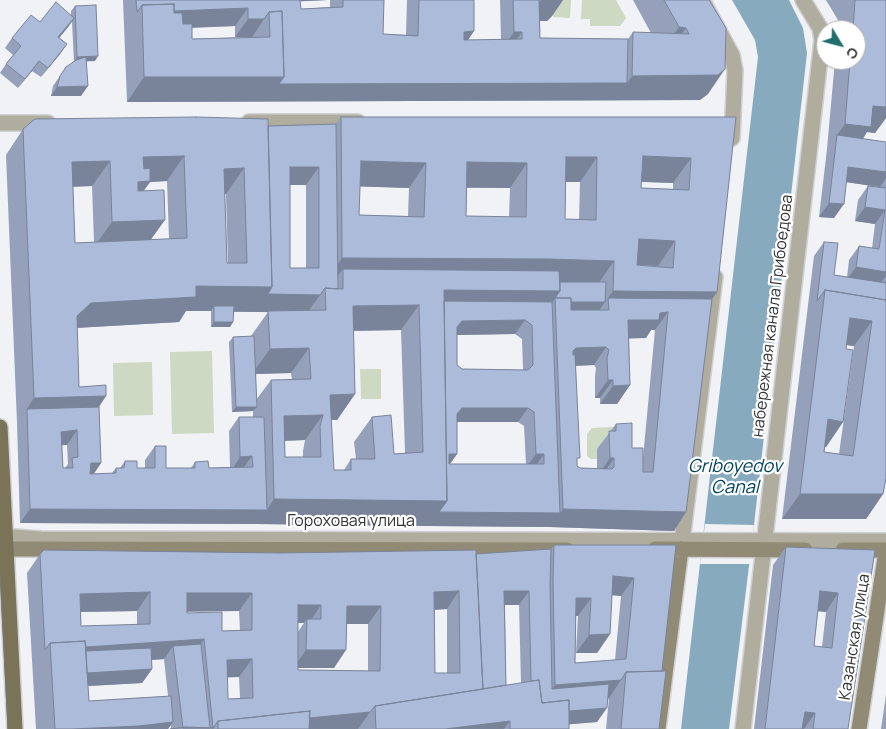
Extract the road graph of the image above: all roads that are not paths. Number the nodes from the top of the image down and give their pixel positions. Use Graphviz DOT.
graph roads {
  1 [pos="702,0"];
  2 [pos="804,0"];
  3 [pos="718,121"];
  4 [pos="734,121"];
  5 [pos="237,122"];
  6 [pos="374,122"];
  7 [pos="0,123"];
  8 [pos="66,123"];
  9 [pos="730,151"];
  10 [pos="718,258"];
  11 [pos="0,427"];
  12 [pos="886,541"];
  13 [pos="3,542"];
  14 [pos="682,545"];
  15 [pos="758,545"];
  16 [pos="886,550"];
  17 [pos="15,729"];
  18 [pos="658,729"];
  19 [pos="743,729"];
  20 [pos="859,729"];
  1 -- 4 [label="street"];
  2 -- 15 [label="street, набережная канала Грибоедова"];
  3 -- 4 [label="street"];
  4 -- 9 [label="street"];
  5 -- 6 [label="street"];
  7 -- 8 [label="street"];
  10 -- 14 [label="street"];
  11 -- 13 [label="main road"];
  12 -- 15 [label="street"];
  13 -- 14 [label="street, Гороховая улица"];
  13 -- 17 [label="main road"];
  14 -- 15 [label="street, Гороховая улица"];
  14 -- 18 [label="street"];
  15 -- 16 [label="street"];
  15 -- 19 [label="street, набережная канала Грибоедова"];
  16 -- 20 [label="street, Казанская улица"];
}
